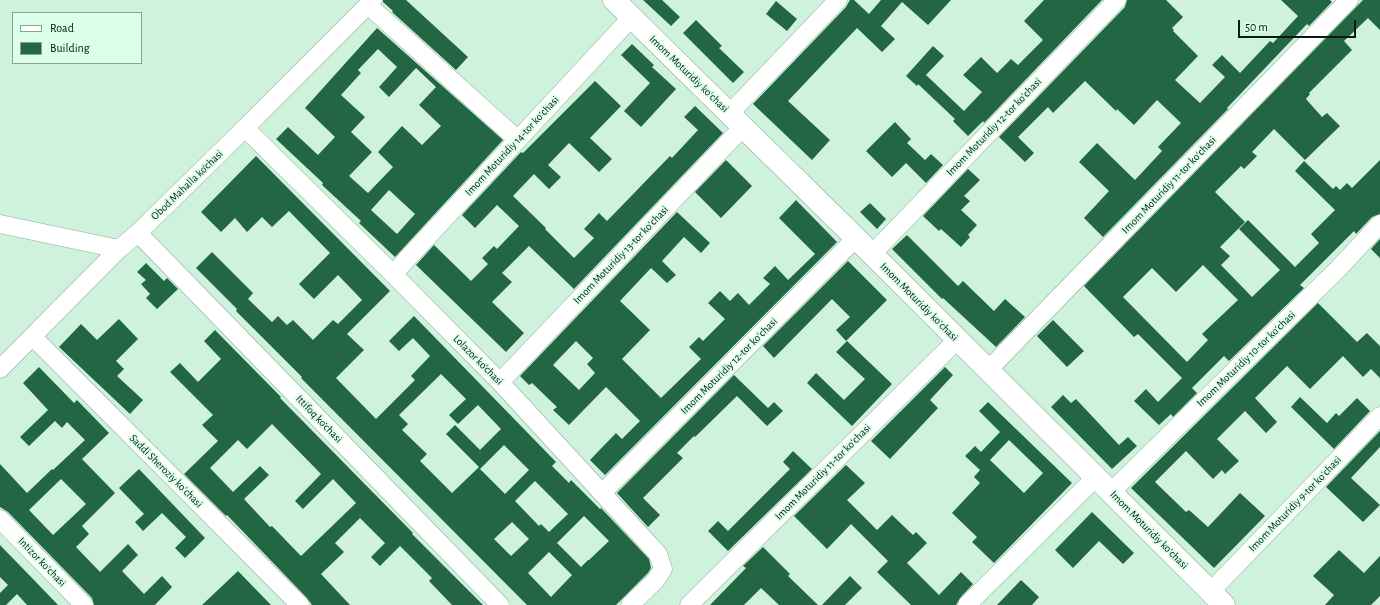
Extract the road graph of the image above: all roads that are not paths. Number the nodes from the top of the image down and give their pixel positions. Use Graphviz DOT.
graph roads {
  1 [pos="614,0"];
  2 [pos="838,0"];
  3 [pos="1116,0"];
  4 [pos="1349,0"];
  5 [pos="370,2"];
  6 [pos="631,18"];
  7 [pos="736,121"];
  8 [pos="245,128"];
  9 [pos="518,140"];
  10 [pos="0,224"];
  11 [pos="1380,224"];
  12 [pos="138,233"];
  13 [pos="856,239"];
  14 [pos="119,249"];
  15 [pos="872,254"];
  16 [pos="393,274"];
  17 [pos="32,337"];
  18 [pos="957,340"];
  19 [pos="0,369"];
  20 [pos="988,370"];
  21 [pos="500,382"];
  22 [pos="1380,416"];
  23 [pos="1103,484"];
  24 [pos="603,492"];
  25 [pos="0,519"];
  26 [pos="1218,601"];
  27 [pos="84,605"];
  28 [pos="300,605"];
  29 [pos="500,605"];
  30 [pos="630,605"];
  31 [pos="689,605"];
  32 [pos="967,605"];
  1 -- 6 [label="street, Imom Moturidiy koʻchasi"];
  2 -- 7 [label="street, Imom Moturidiy 13-tor koʻchasi"];
  3 -- 15 [label="street, Imom Moturidiy 12-tor koʻchasi"];
  4 -- 20 [label="street, Imom Moturidiy 11-tor koʻchasi"];
  5 -- 8 [label="street, Obod Mahalla ko‘chasi"];
  5 -- 9 [label="street"];
  6 -- 7 [label="street, Imom Moturidiy koʻchasi"];
  6 -- 9 [label="street, Imom Moturidiy 14-tor koʻchasi"];
  7 -- 13 [label="street, Imom Moturidiy koʻchasi"];
  7 -- 21 [label="street, Imom Moturidiy 13-tor koʻchasi"];
  8 -- 12 [label="street, Obod Mahalla ko‘chasi"];
  8 -- 16 [label="street, Lolazor ko‘chasi"];
  9 -- 16 [label="street, Imom Moturidiy 14-tor koʻchasi"];
  10 -- 14 [label="street"];
  11 -- 23 [label="street, Imom Moturidiy 10-tor koʻchasi"];
  12 -- 14 [label="street, Obod Mahalla ko‘chasi"];
  12 -- 29 [label="street, Ittifoq ko‘chasi"];
  13 -- 15 [label="street, Imom Moturidiy koʻchasi"];
  13 -- 24 [label="street, Imom Moturidiy 12-tor koʻchasi"];
  14 -- 17 [label="street, Obod Mahalla ko‘chasi"];
  15 -- 18 [label="street, Imom Moturidiy koʻchasi"];
  16 -- 21 [label="street, Lolazor ko‘chasi"];
  17 -- 19 [label="street, Obod Mahalla ko‘chasi"];
  17 -- 28 [label="street, Saddi Sheroziy koʻchasi"];
  18 -- 20 [label="street, Imom Moturidiy koʻchasi"];
  18 -- 31 [label="street, Imom Moturidiy 11-tor koʻchasi"];
  20 -- 23 [label="street, Imom Moturidiy koʻchasi"];
  21 -- 24 [label="street, Lolazor ko‘chasi"];
  22 -- 26 [label="street, Imom Moturidiy 9-tor koʻchasi"];
  23 -- 26 [label="street, Imom Moturidiy koʻchasi"];
  23 -- 32 [label="street, Imom Moturidiy 10-tor koʻchasi"];
  24 -- 30 [label="street, Lolazor ko‘chasi"];
  25 -- 27 [label="street, Intizor koʻchasi"];
}
